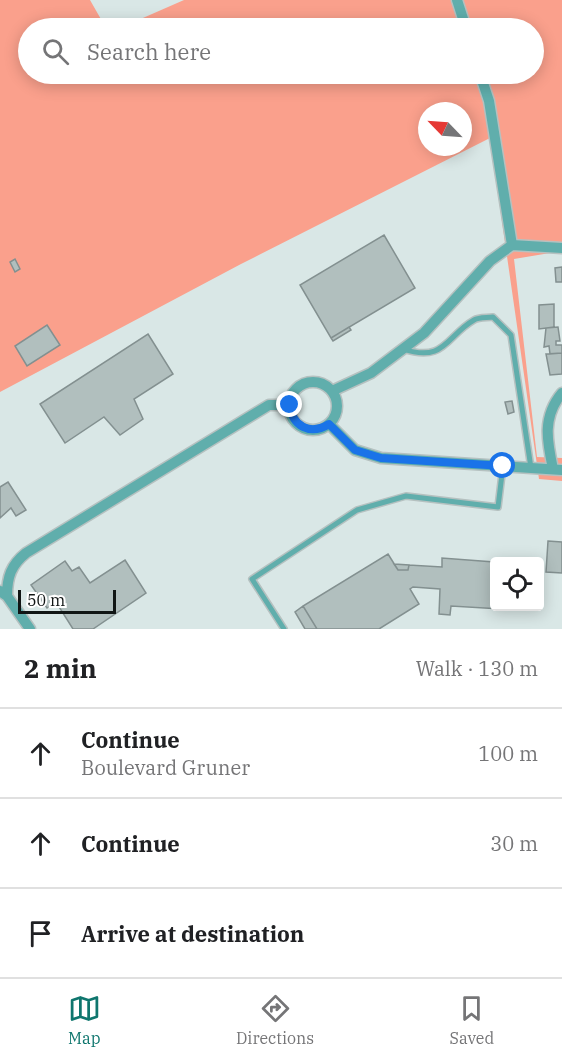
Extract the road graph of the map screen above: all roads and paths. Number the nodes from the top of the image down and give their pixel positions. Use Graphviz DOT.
graph roads {
  1 [pos="457,0"];
  2 [pos="463,18"];
  3 [pos="483,84"];
  4 [pos="512,245"];
  5 [pos="562,248"];
  6 [pos="403,349"];
  7 [pos="332,391"];
  8 [pos="562,393"];
  9 [pos="290,405"];
  10 [pos="329,424"];
  11 [pos="503,466"];
  12 [pos="531,468"];
  13 [pos="557,470"];
  14 [pos="4,594"];
  15 [pos="30,629"];
  16 [pos="284,629"];
  1 -- 2 [label="street"];
  3 -- 4 [label="street"];
  4 -- 5 [label="street"];
  4 -- 6 [label="street"];
  6 -- 7 [label="street"];
  6 -- 12 [label="lane"];
  7 -- 9 [label="street"];
  7 -- 10 [label="street"];
  8 -- 13 [label="street"];
  9 -- 10 [label="street"];
  9 -- 14 [label="street"];
  10 -- 11 [label="street"];
  11 -- 12 [label="street"];
  11 -- 16 [label="lane"];
  12 -- 13 [label="street"];
  14 -- 15 [label="street"];
}
